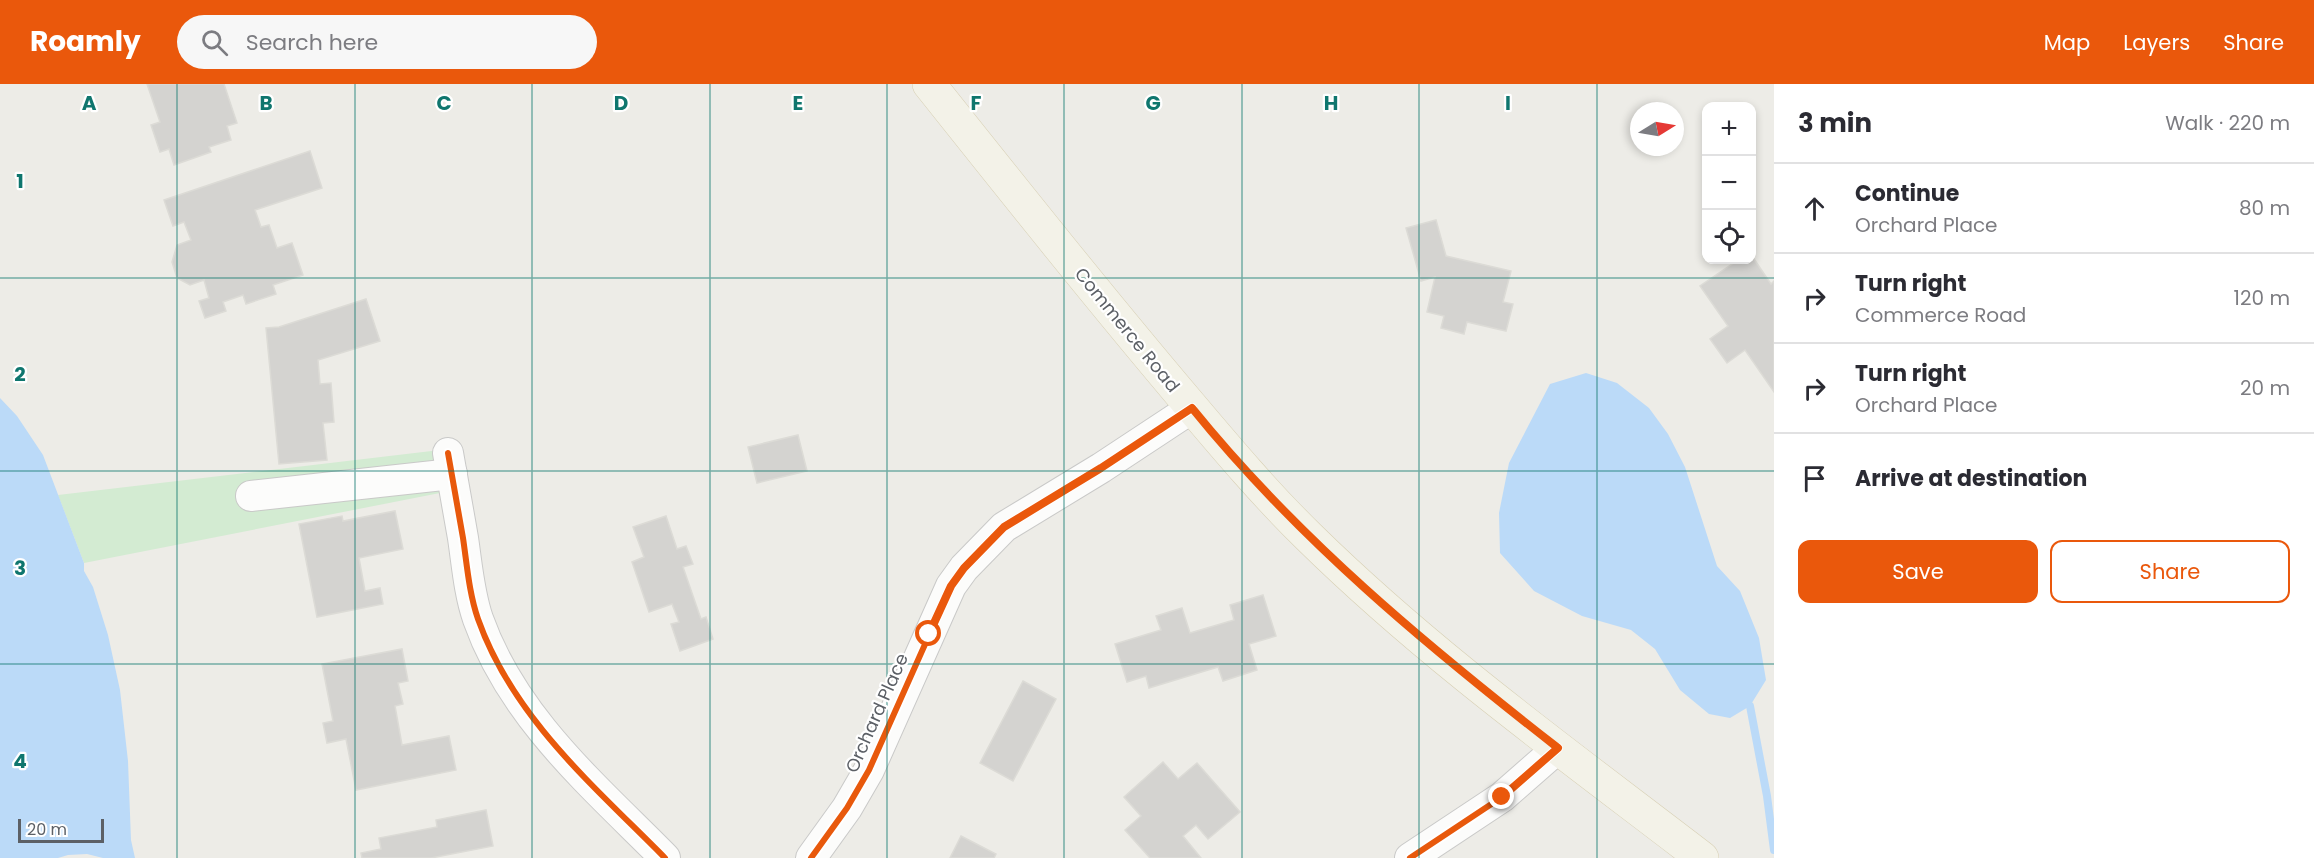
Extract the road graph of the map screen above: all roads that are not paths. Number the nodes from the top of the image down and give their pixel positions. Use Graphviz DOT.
graph roads {
  1 [pos="928,84"];
  2 [pos="1192,408"];
  3 [pos="251,496"];
  4 [pos="1558,748"];
  5 [pos="665,858"];
  6 [pos="811,858"];
  7 [pos="1410,858"];
  8 [pos="1702,858"];
  1 -- 2 [label="main road, Commerce Road"];
  2 -- 4 [label="main road, Commerce Road"];
  2 -- 6 [label="street, Orchard Place"];
  3 -- 5 [label="street"];
  4 -- 7 [label="street"];
  4 -- 8 [label="main road, Commerce Road"];
}
